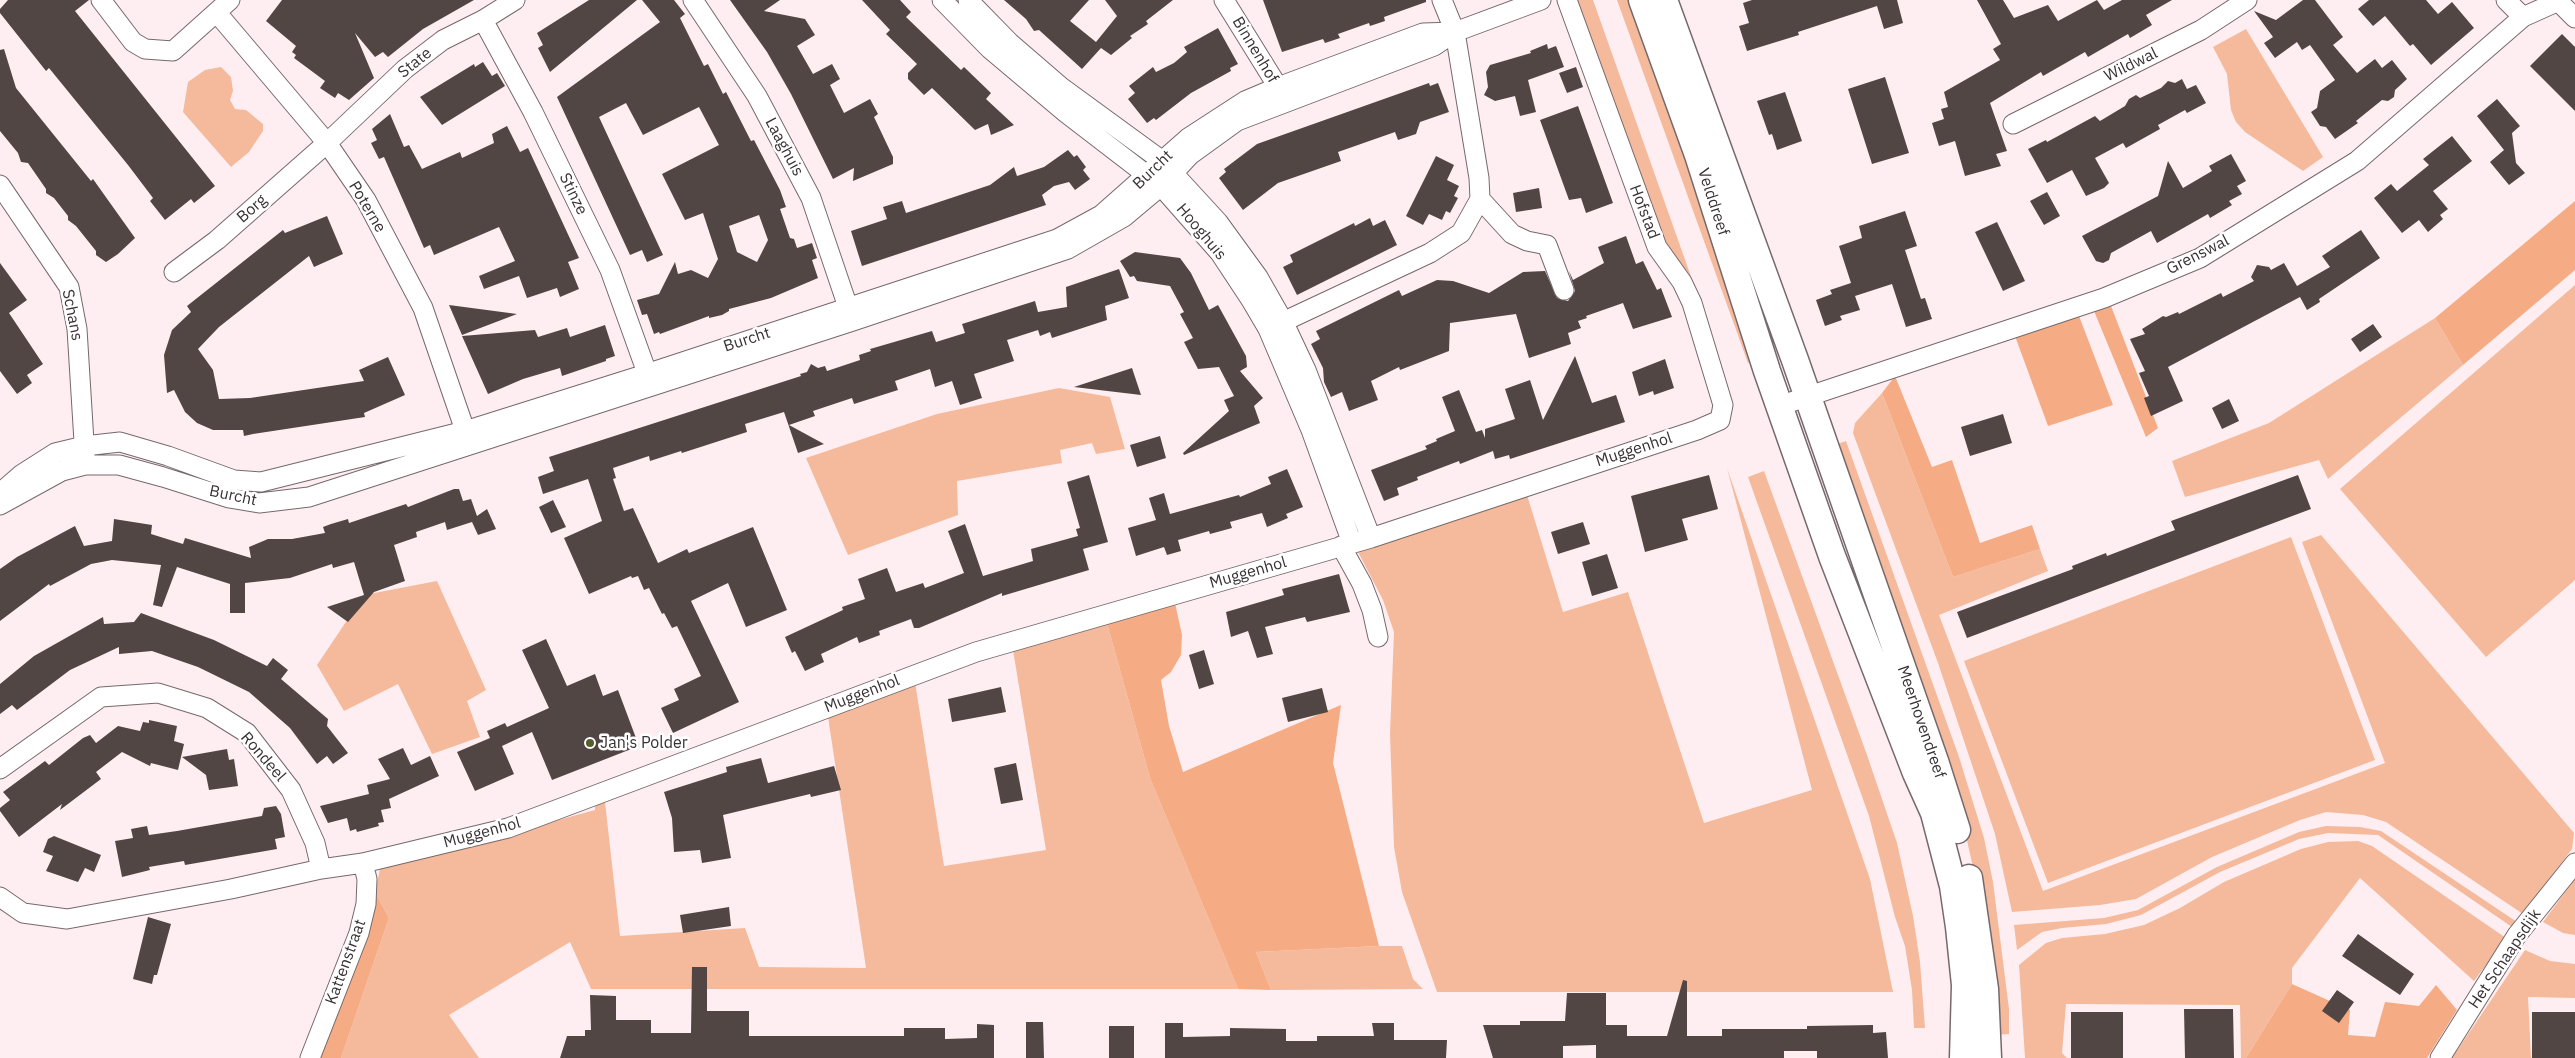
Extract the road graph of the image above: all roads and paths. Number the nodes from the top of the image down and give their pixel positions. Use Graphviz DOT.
graph roads {
  1 [pos="101,0"];
  2 [pos="515,0"];
  3 [pos="693,0"];
  4 [pos="942,0"];
  5 [pos="968,0"];
  6 [pos="1224,0"];
  7 [pos="1442,0"];
  8 [pos="1541,0"];
  9 [pos="1568,0"];
  10 [pos="1642,0"];
  11 [pos="1664,0"];
  12 [pos="2247,0"];
  13 [pos="2506,0"];
  14 [pos="2560,1"];
  15 [pos="223,6"];
  16 [pos="2523,17"];
  17 [pos="2575,18"];
  18 [pos="483,20"];
  19 [pos="1455,32"];
  20 [pos="1280,94"];
  21 [pos="2013,124"];
  22 [pos="326,143"];
  23 [pos="1161,174"];
  24 [pos="0,185"];
  25 [pos="1480,199"];
  26 [pos="6,208"];
  27 [pos="174,272"];
  28 [pos="1564,290"];
  29 [pos="851,314"];
  30 [pos="1276,325"];
  31 [pos="649,380"];
  32 [pos="1807,396"];
  33 [pos="1779,406"];
  34 [pos="1720,420"];
  35 [pos="468,438"];
  36 [pos="85,455"];
  37 [pos="0,493"];
  38 [pos="0,505"];
  39 [pos="1371,538"];
  40 [pos="1347,545"];
  41 [pos="1378,637"];
  42 [pos="0,769"];
  43 [pos="363,862"];
  44 [pos="2575,862"];
  45 [pos="321,868"];
  46 [pos="0,897"];
  47 [pos="310,1058"];
  48 [pos="1963,1058"];
  49 [pos="1988,1058"];
  50 [pos="2440,1058"];
  1 -- 15 [label="street"];
  2 -- 18 [label="street, State"];
  3 -- 29 [label="street, Laaghuis"];
  4 -- 23 [label="street, Hooghuis"];
  5 -- 23 [label="street, Hooghuis"];
  6 -- 20 [label="street, Binnenhof"];
  7 -- 19 [label="street"];
  8 -- 19 [label="street, Burcht"];
  9 -- 34 [label="street, Hofstad"];
  10 -- 33 [label="main road, Velddreef"];
  11 -- 32 [label="main road, Velddreef"];
  12 -- 21 [label="street, Wildwal"];
  13 -- 16 [label="street"];
  14 -- 16 [label="street, Grenswal"];
  14 -- 17 [label="street"];
  15 -- 22 [label="street, Poterne"];
  16 -- 32 [label="street, Grenswal"];
  18 -- 22 [label="street, State"];
  18 -- 31 [label="street, Stinze"];
  19 -- 20 [label="street, Burcht"];
  19 -- 25 [label="street"];
  20 -- 23 [label="street, Burcht"];
  22 -- 27 [label="street, Borg"];
  22 -- 35 [label="street, Poterne"];
  23 -- 29 [label="street, Burcht"];
  23 -- 30 [label="street, Hooghuis"];
  24 -- 26 [label="street, Schans"];
  25 -- 28 [label="street"];
  25 -- 30 [label="street"];
  26 -- 36 [label="street, Schans"];
  29 -- 31 [label="street, Burcht"];
  30 -- 39 [label="street, Hooghuis"];
  30 -- 40 [label="street, Hooghuis"];
  31 -- 35 [label="street, Burcht"];
  32 -- 33 [label="street, Grenswal"];
  32 -- 49 [label="main road, Meerhovendreef"];
  33 -- 48 [label="main road, Meerhovendreef"];
  34 -- 39 [label="street, Muggenhol"];
  35 -- 36 [label="street, Burcht"];
  35 -- 36 [label="street, Burcht"];
  36 -- 37 [label="street, Burcht"];
  36 -- 38 [label="street, Burcht"];
  39 -- 40 [label="street, Muggenhol"];
  40 -- 41 [label="street, Hooghuis"];
  40 -- 43 [label="street, Muggenhol"];
  42 -- 45 [label="street, Rondeel"];
  43 -- 45 [label="street, Muggenhol"];
  43 -- 47 [label="street, Kattenstraat"];
  44 -- 50 [label="street, Het Schaapsdijk"];
  45 -- 46 [label="street, Muggenhol"];
}
